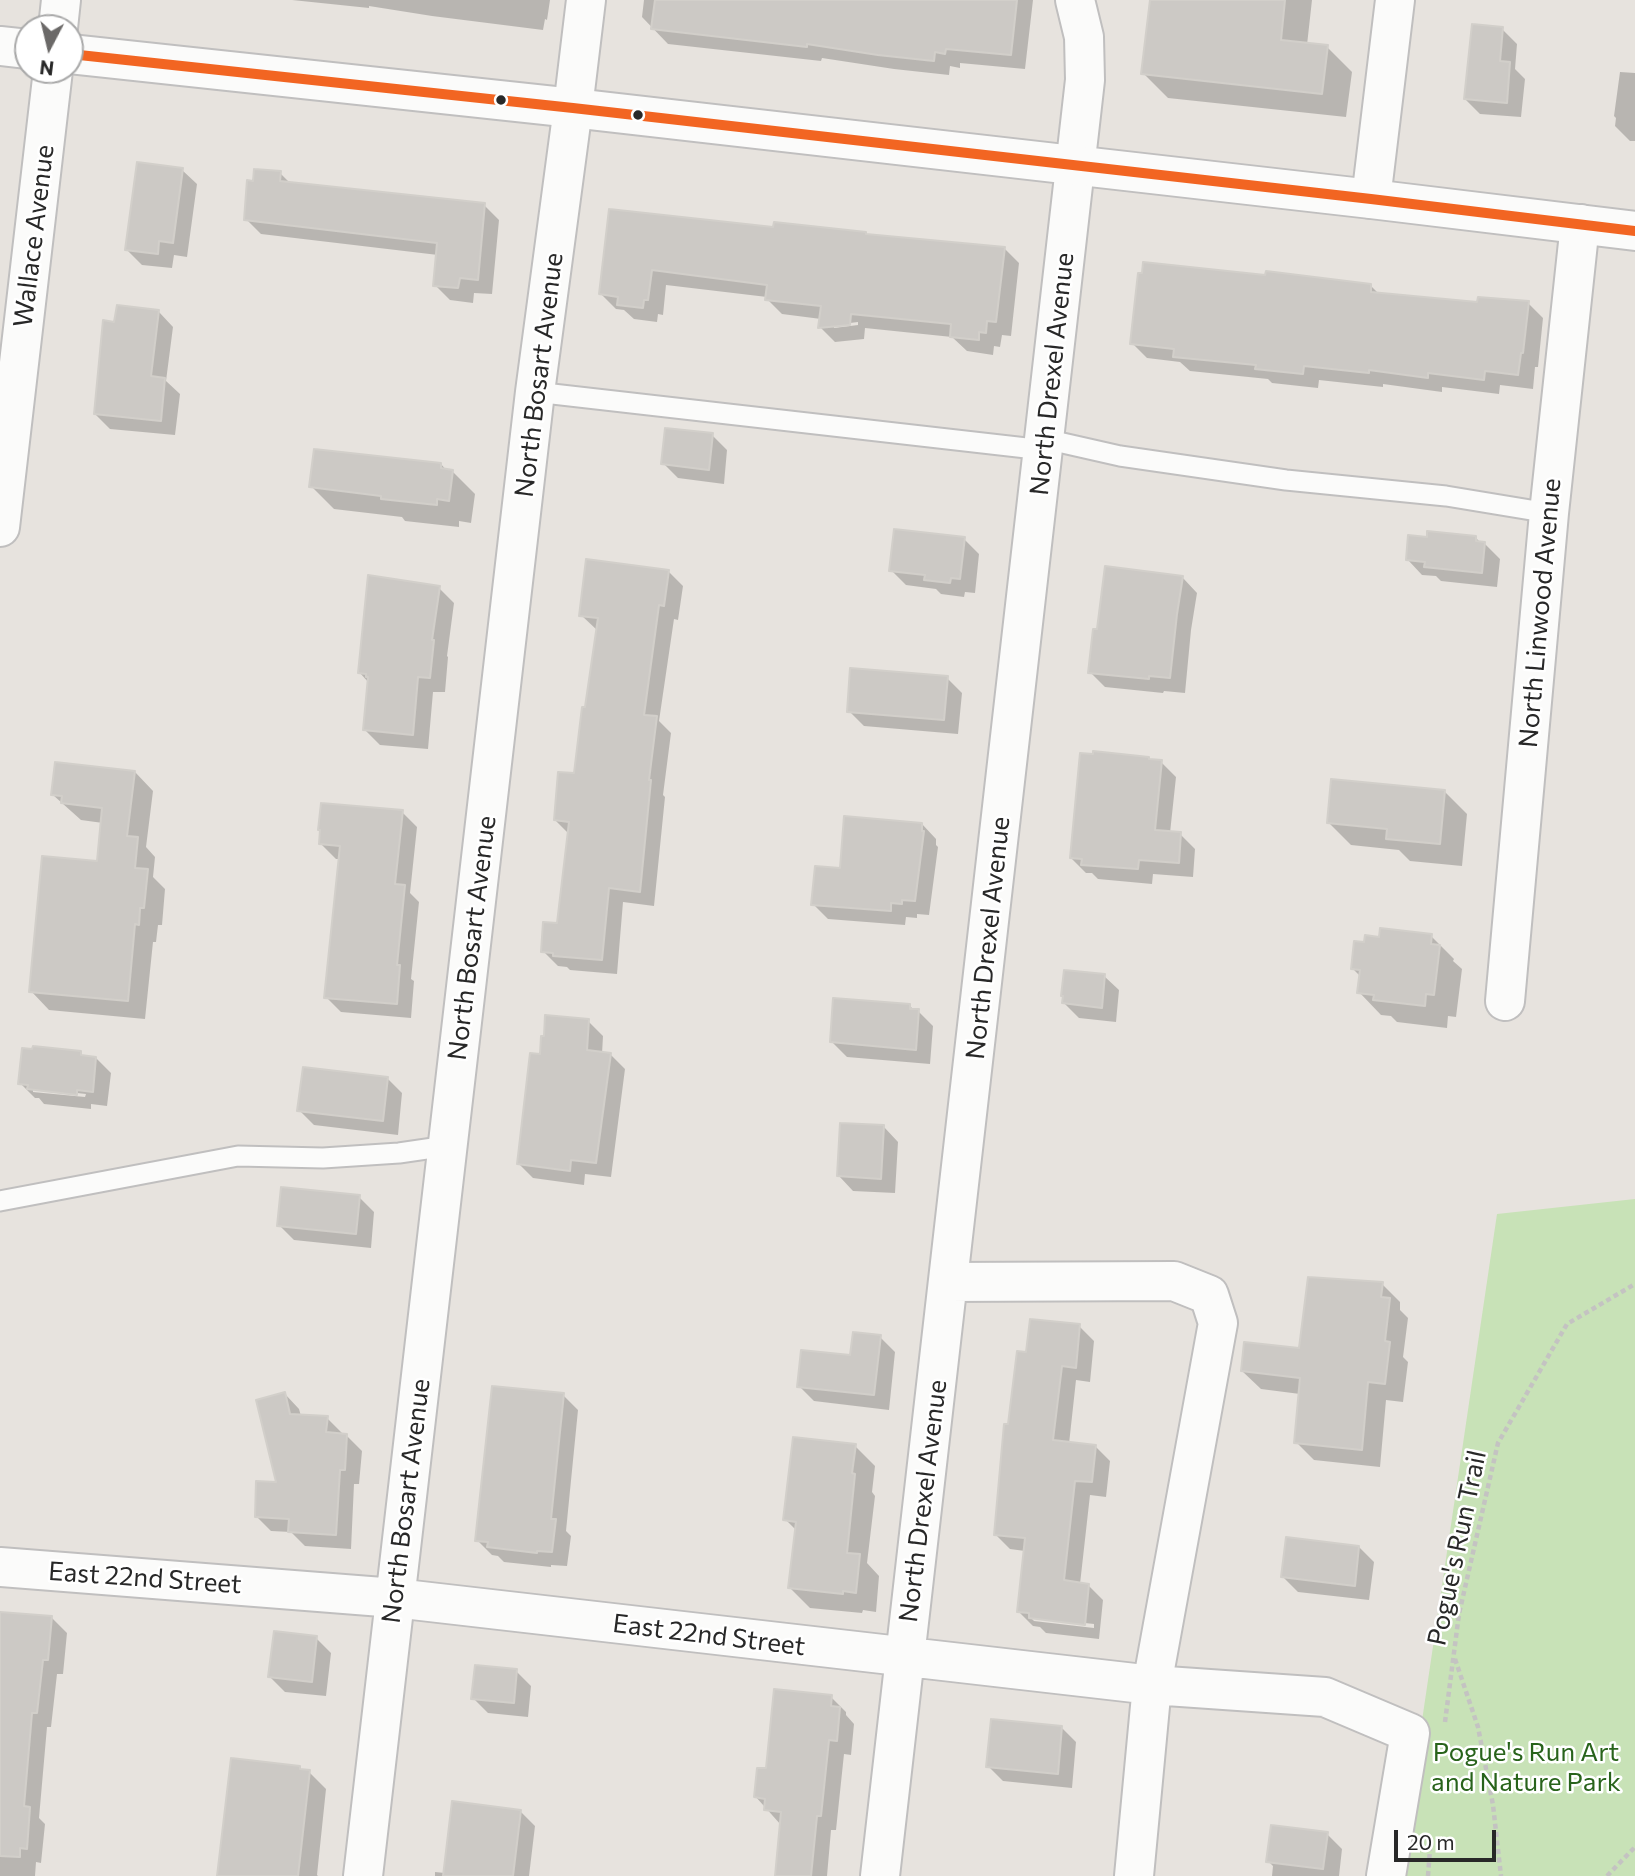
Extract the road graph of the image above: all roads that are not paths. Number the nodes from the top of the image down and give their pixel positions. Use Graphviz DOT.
graph roads {
  1 [pos="586,0"];
  2 [pos="1075,0"];
  3 [pos="1395,0"];
  4 [pos="84,56"];
  5 [pos="51,84"];
  6 [pos="573,108"];
  7 [pos="1076,165"];
  8 [pos="1371,199"];
  9 [pos="1580,224"];
  10 [pos="1635,231"];
  11 [pos="535,392"];
  12 [pos="1044,445"];
  13 [pos="1549,513"];
  14 [pos="0,527"];
  15 [pos="1505,1001"];
  16 [pos="447,1146"];
  17 [pos="0,1200"];
  18 [pos="948,1282"];
  19 [pos="0,1567"];
  20 [pos="395,1598"];
  21 [pos="905,1658"];
  22 [pos="1152,1685"];
  23 [pos="363,1876"];
  24 [pos="880,1876"];
  25 [pos="1134,1876"];
  26 [pos="1386,1876"];
  1 -- 6 [label="street, North Bosart Avenue"];
  2 -- 7 [label="street, North Drexel Avenue"];
  3 -- 8 [label="street"];
  4 -- 6 [label="street"];
  5 -- 14 [label="street, Wallace Avenue"];
  6 -- 7 [label="street"];
  6 -- 11 [label="street, North Bosart Avenue"];
  7 -- 8 [label="street"];
  7 -- 12 [label="street, North Drexel Avenue"];
  8 -- 9 [label="street"];
  9 -- 10 [label="street"];
  9 -- 13 [label="street, North Linwood Avenue"];
  11 -- 12 [label="lane"];
  11 -- 16 [label="street, North Bosart Avenue"];
  12 -- 13 [label="lane"];
  12 -- 18 [label="street, North Drexel Avenue"];
  13 -- 15 [label="street, North Linwood Avenue"];
  16 -- 17 [label="lane"];
  16 -- 20 [label="street, North Bosart Avenue"];
  18 -- 21 [label="street, North Drexel Avenue"];
  18 -- 22 [label="street"];
  19 -- 20 [label="street, East 22nd Street"];
  20 -- 21 [label="street, East 22nd Street"];
  20 -- 23 [label="street, North Bosart Avenue"];
  21 -- 22 [label="street, East 22nd Street"];
  21 -- 24 [label="street, North Drexel Avenue"];
  22 -- 25 [label="street"];
  22 -- 26 [label="street, East 22nd Street"];
}
